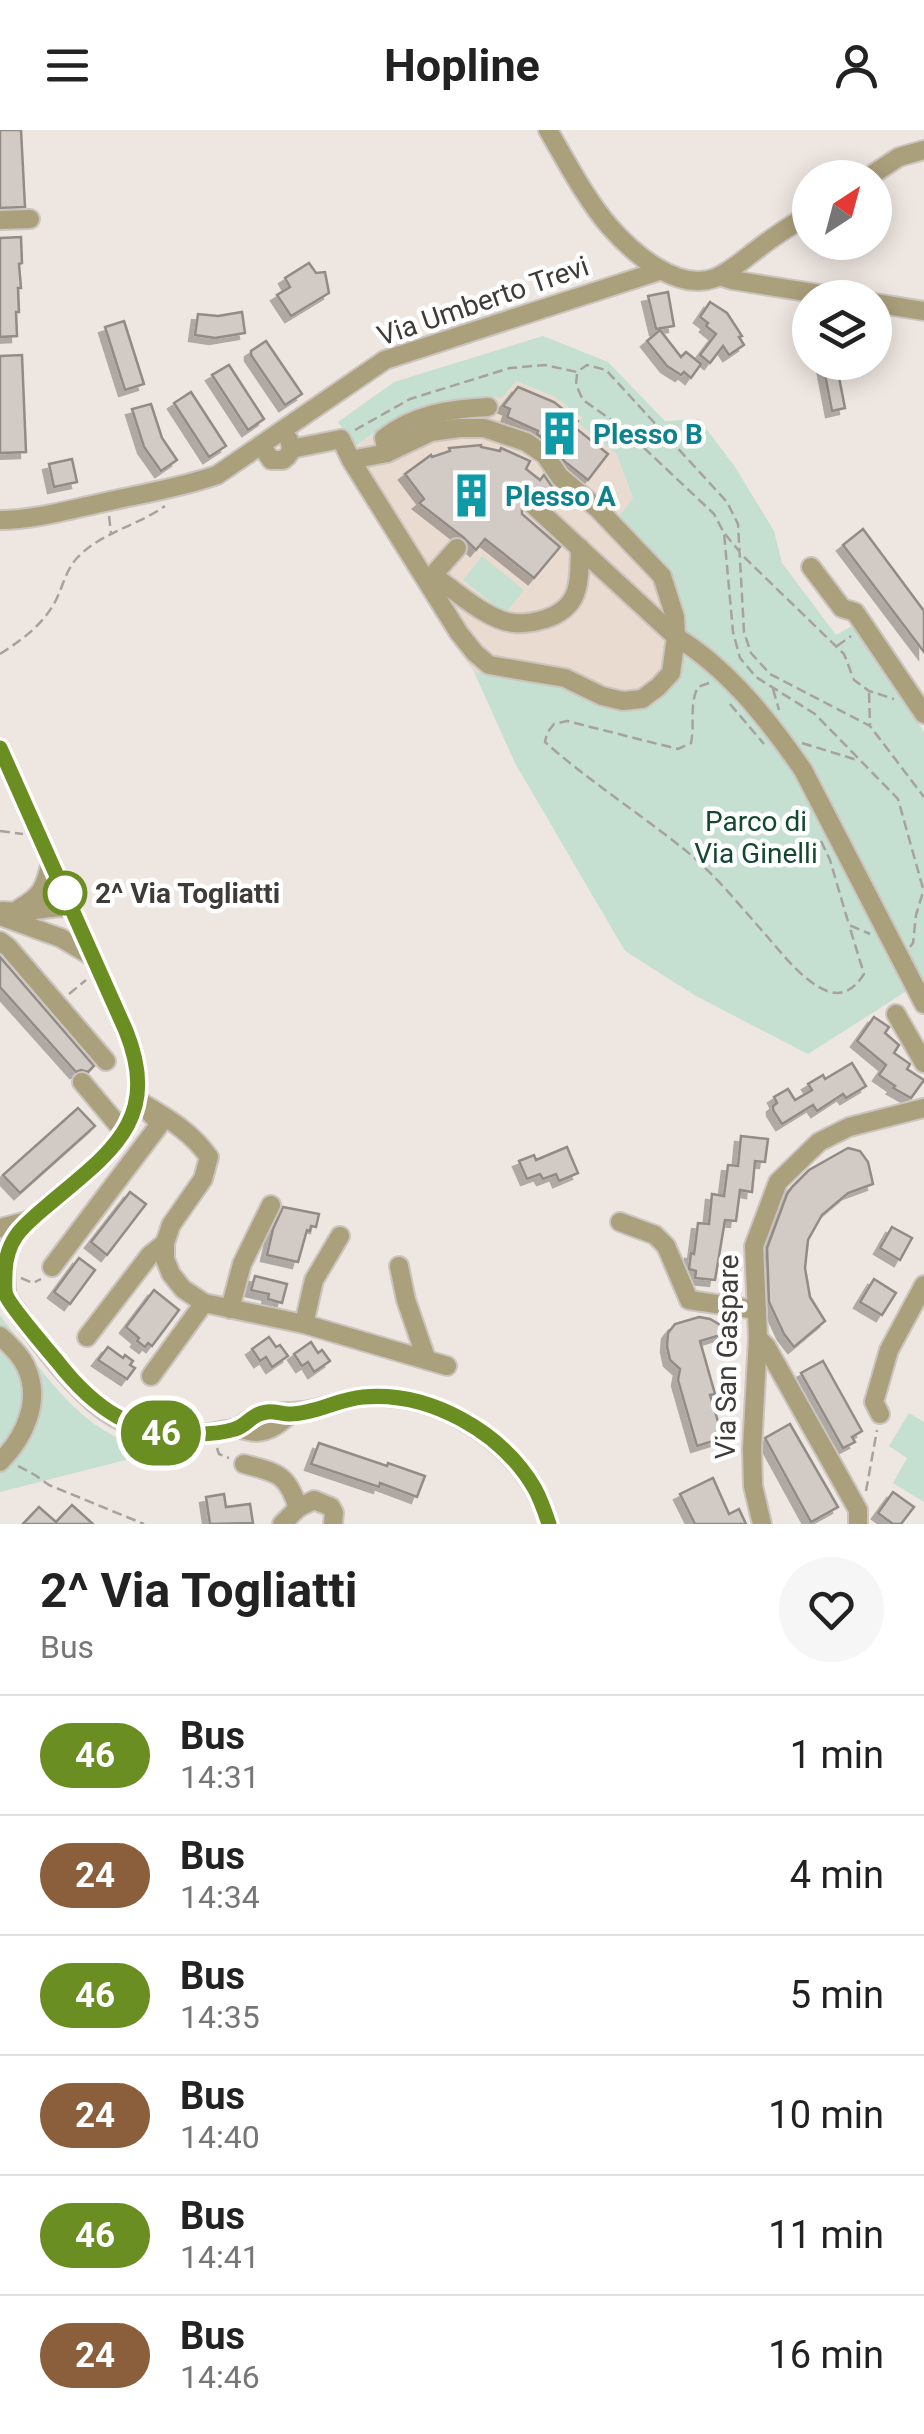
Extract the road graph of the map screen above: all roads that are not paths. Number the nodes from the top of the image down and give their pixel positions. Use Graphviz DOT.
graph roads {
  1 [pos="548,130"];
  2 [pos="924,150"];
  3 [pos="892,162"];
  4 [pos="30,218"];
  5 [pos="0,220"];
  6 [pos="792,225"];
  7 [pos="659,271"];
  8 [pos="720,276"];
  9 [pos="792,290"];
  10 [pos="892,306"];
  11 [pos="924,311"];
  12 [pos="488,406"];
  13 [pos="282,430"];
  14 [pos="291,449"];
  15 [pos="346,450"];
  16 [pos="266,452"];
  17 [pos="387,452"];
  18 [pos="534,506"];
  19 [pos="0,520"];
  20 [pos="456,548"];
  21 [pos="580,548"];
  22 [pos="811,567"];
  23 [pos="430,578"];
  24 [pos="676,637"];
  25 [pos="922,710"];
  26 [pos="0,748"];
  27 [pos="51,861"];
  28 [pos="71,907"];
  29 [pos="4,913"];
  30 [pos="28,926"];
  31 [pos="0,942"];
  32 [pos="96,963"];
  33 [pos="924,1004"];
  34 [pos="896,1014"];
  35 [pos="106,1061"];
  36 [pos="924,1063"];
  37 [pos="82,1082"];
  38 [pos="137,1100"];
  39 [pos="924,1108"];
  40 [pos="124,1132"];
  41 [pos="271,1206"];
  42 [pos="620,1222"];
  43 [pos="10,1232"];
  44 [pos="340,1236"];
  45 [pos="165,1242"];
  46 [pos="399,1266"];
  47 [pos="52,1267"];
  48 [pos="924,1285"];
  49 [pos="3,1292"];
  50 [pos="204,1304"];
  51 [pos="230,1309"];
  52 [pos="757,1310"];
  53 [pos="304,1324"];
  54 [pos="0,1336"];
  55 [pos="87,1337"];
  56 [pos="758,1338"];
  57 [pos="426,1358"];
  58 [pos="447,1366"];
  59 [pos="151,1376"];
  60 [pos="880,1414"];
  61 [pos="2,1461"];
  62 [pos="244,1464"];
  63 [pos="298,1508"];
  64 [pos="858,1517"];
  65 [pos="282,1524"];
  66 [pos="333,1524"];
  67 [pos="549,1524"];
  68 [pos="762,1524"];
  1 -- 7 [label="street"];
  2 -- 3 [label="street"];
  4 -- 5 [label="street"];
  6 -- 8 [label="street"];
  7 -- 8 [label="street"];
  7 -- 13 [label="street, Via Umberto Trevi"];
  8 -- 9 [label="street"];
  10 -- 11 [label="street"];
  12 -- 17 [label="street"];
  13 -- 14 [label="street"];
  13 -- 16 [label="street, Via Umberto Trevi"];
  14 -- 15 [label="street, Via Umberto Trevi"];
  14 -- 16 [label="street, Via Umberto Trevi"];
  15 -- 17 [label="street, Via Umberto Trevi"];
  15 -- 23 [label="street"];
  16 -- 19 [label="street, Via Umberto Trevi"];
  17 -- 24 [label="street, Via Umberto Trevi"];
  18 -- 21 [label="street"];
  20 -- 23 [label="street"];
  21 -- 23 [label="street"];
  21 -- 24 [label="street"];
  22 -- 25 [label="street"];
  23 -- 24 [label="street"];
  24 -- 33 [label="street"];
  26 -- 27 [label="street"];
  27 -- 28 [label="street"];
  27 -- 29 [label="street"];
  28 -- 29 [label="street"];
  28 -- 30 [label="street"];
  28 -- 32 [label="street"];
  29 -- 30 [label="street"];
  30 -- 32 [label="street"];
  31 -- 35 [label="street"];
  32 -- 38 [label="street"];
  34 -- 36 [label="street"];
  37 -- 40 [label="street"];
  38 -- 40 [label="street"];
  38 -- 45 [label="street"];
  38 -- 47 [label="street"];
  39 -- 52 [label="street, Via San Gaspare"];
  40 -- 43 [label="street"];
  41 -- 51 [label="street"];
  42 -- 52 [label="street"];
  43 -- 49 [label="street"];
  44 -- 53 [label="street"];
  45 -- 50 [label="street"];
  45 -- 55 [label="street"];
  46 -- 57 [label="street"];
  48 -- 60 [label="street"];
  49 -- 67 [label="street"];
  50 -- 51 [label="street"];
  50 -- 59 [label="street"];
  51 -- 53 [label="street"];
  52 -- 56 [label="street, Via San Gaspare"];
  53 -- 57 [label="street"];
  54 -- 61 [label="street"];
  56 -- 64 [label="street"];
  56 -- 68 [label="street, Via San Gaspare"];
  57 -- 58 [label="street"];
  62 -- 63 [label="street"];
  63 -- 65 [label="street"];
  63 -- 66 [label="street"];
}
